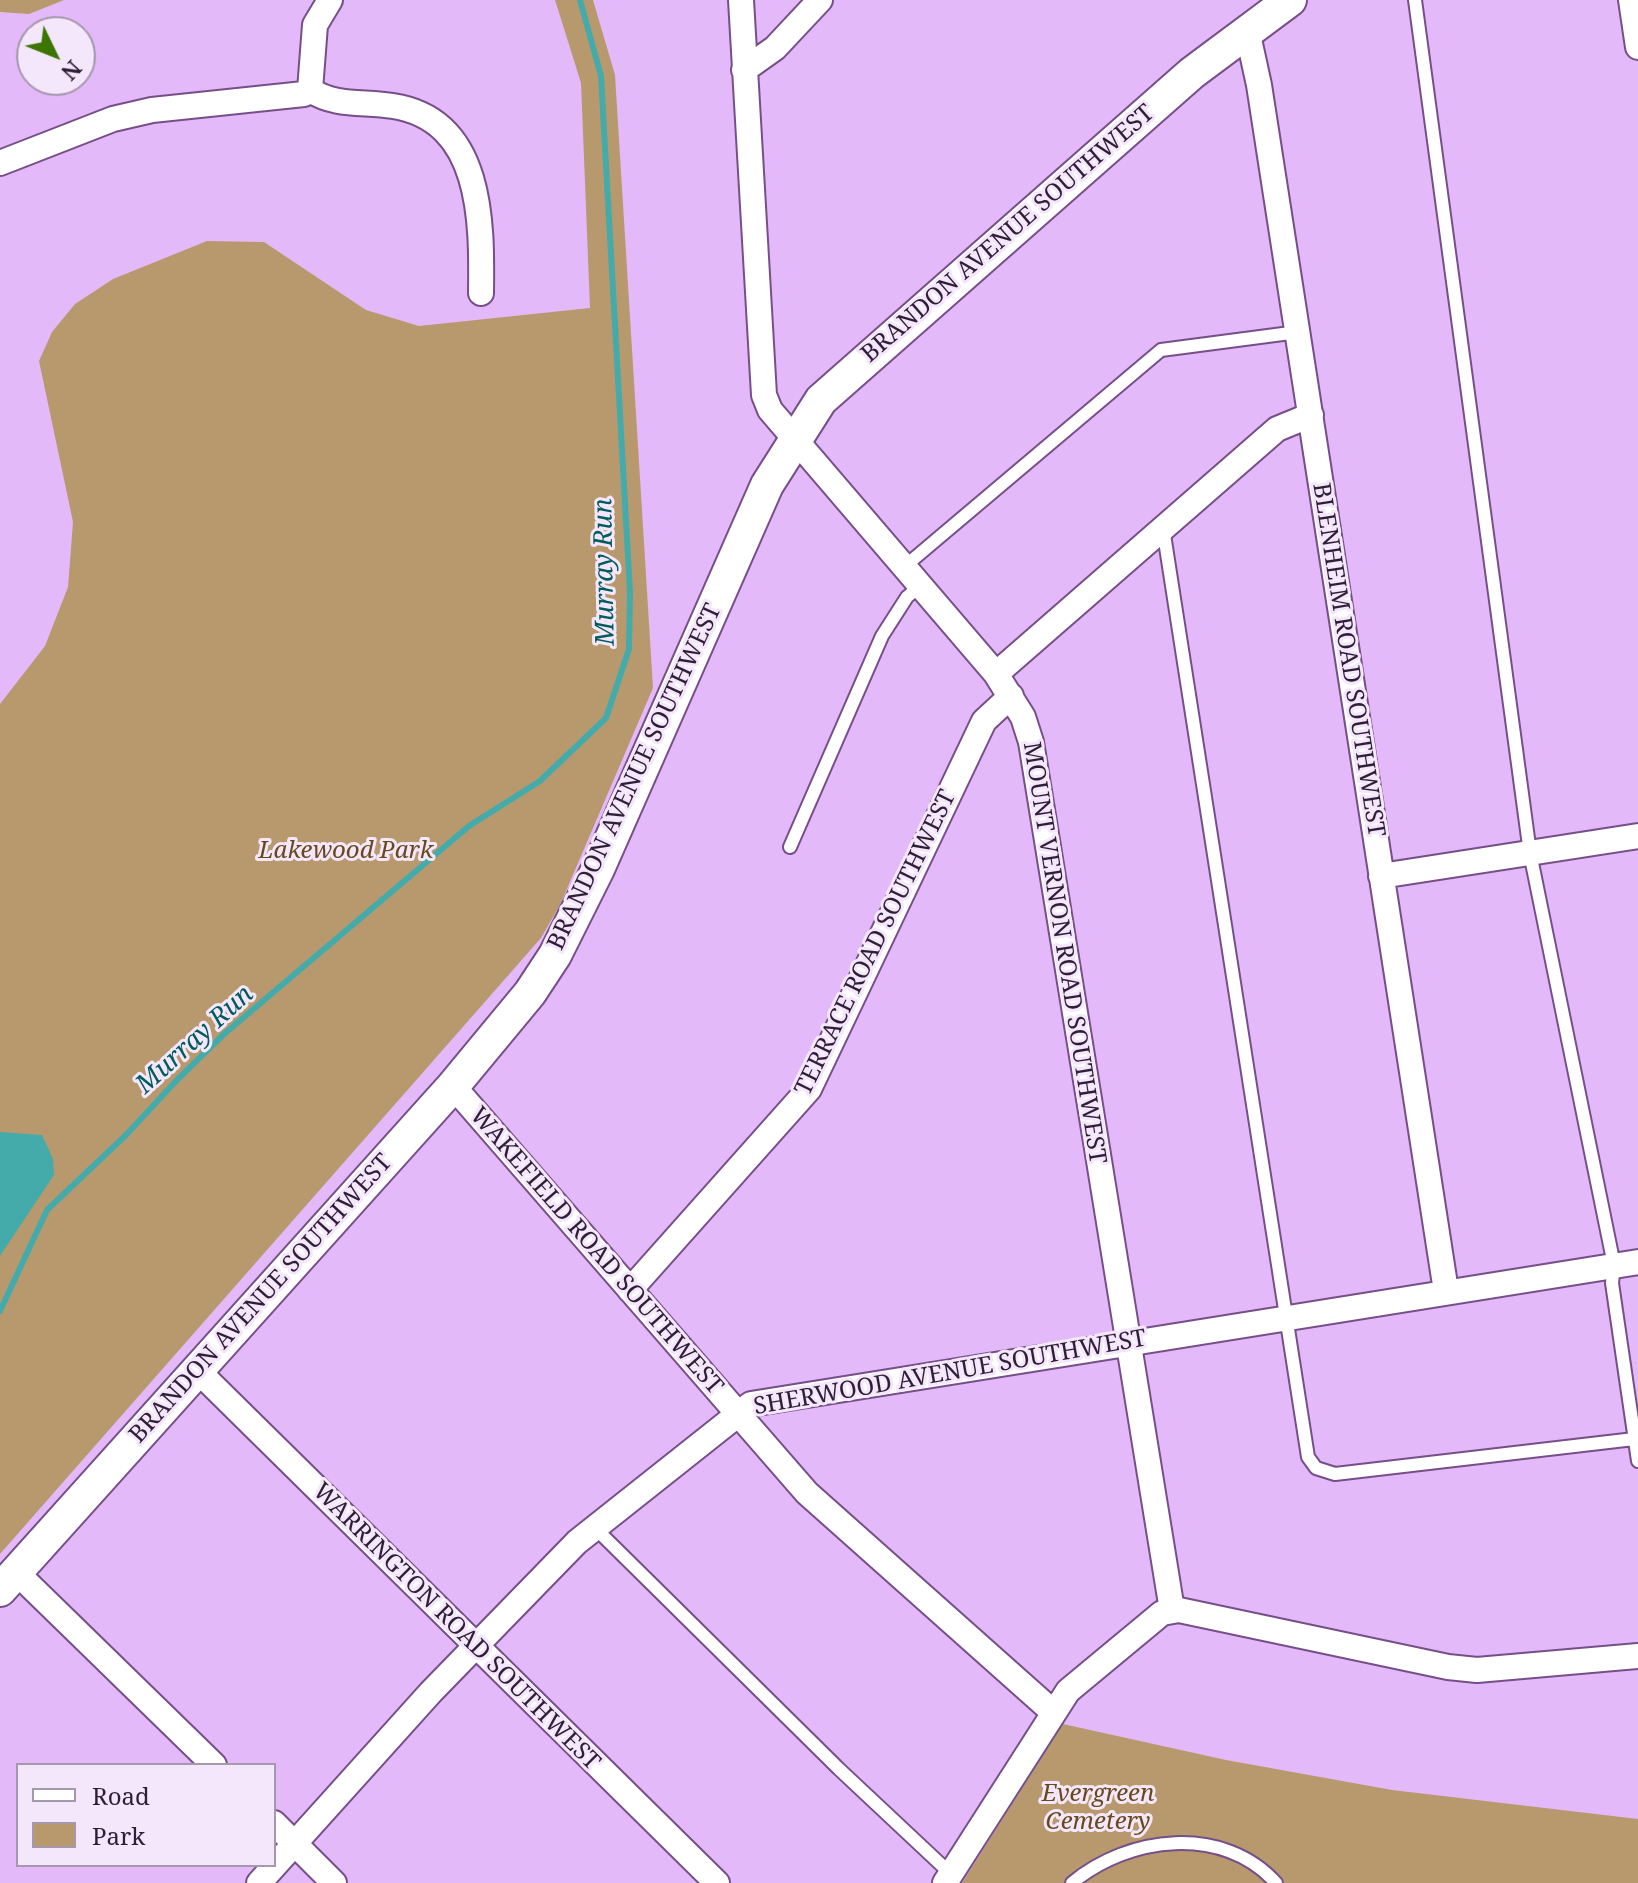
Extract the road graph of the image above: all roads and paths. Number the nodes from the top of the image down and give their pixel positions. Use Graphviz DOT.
graph roads {
  1 [pos="330,0"];
  2 [pos="741,0"];
  3 [pos="820,0"];
  4 [pos="1290,0"];
  5 [pos="1415,0"];
  6 [pos="1631,0"];
  7 [pos="1247,30"];
  8 [pos="1638,41"];
  9 [pos="744,70"];
  10 [pos="310,90"];
  11 [pos="0,163"];
  12 [pos="481,293"];
  13 [pos="1298,332"];
  14 [pos="1311,415"];
  15 [pos="794,438"];
  16 [pos="1163,528"];
  17 [pos="904,567"];
  18 [pos="921,585"];
  19 [pos="996,674"];
  20 [pos="1011,696"];
  21 [pos="1638,836"];
  22 [pos="790,847"];
  23 [pos="1530,853"];
  24 [pos="1381,876"];
  25 [pos="453,1086"];
  26 [pos="1638,1262"];
  27 [pos="1614,1265"];
  28 [pos="630,1290"];
  29 [pos="1446,1291"];
  30 [pos="1288,1316"];
  31 [pos="1126,1342"];
  32 [pos="197,1370"];
  33 [pos="737,1412"];
  34 [pos="1634,1439"];
  35 [pos="1638,1461"];
  36 [pos="594,1527"];
  37 [pos="8,1581"];
  38 [pos="1172,1610"];
  39 [pos="474,1646"];
  40 [pos="1638,1656"];
  41 [pos="1053,1712"];
  42 [pos="212,1763"];
  43 [pos="276,1825"];
  44 [pos="295,1844"];
  45 [pos="276,1865"];
  46 [pos="274,1867"];
  47 [pos="948,1878"];
  48 [pos="259,1883"];
  49 [pos="334,1883"];
  50 [pos="717,1883"];
  51 [pos="1072,1883"];
  52 [pos="1276,1883"];
  1 -- 10 [label="street"];
  2 -- 9 [label="street, MOUNT VERNON ROAD SOUTHWEST"];
  3 -- 9 [label="street"];
  4 -- 7 [label="main road, BRANDON AVENUE SOUTHWEST"];
  5 -- 23 [label="lane"];
  6 -- 8 [label="street"];
  7 -- 13 [label="street, BLENHEIM ROAD SOUTHWEST"];
  7 -- 15 [label="main road, BRANDON AVENUE SOUTHWEST"];
  9 -- 15 [label="street, MOUNT VERNON ROAD SOUTHWEST"];
  10 -- 11 [label="street"];
  10 -- 12 [label="street"];
  13 -- 14 [label="street, BLENHEIM ROAD SOUTHWEST"];
  13 -- 17 [label="lane"];
  14 -- 16 [label="street"];
  14 -- 24 [label="street, BLENHEIM ROAD SOUTHWEST"];
  15 -- 17 [label="street, MOUNT VERNON ROAD SOUTHWEST"];
  15 -- 25 [label="main road, BRANDON AVENUE SOUTHWEST"];
  16 -- 19 [label="street"];
  16 -- 30 [label="lane"];
  17 -- 18 [label="street, MOUNT VERNON ROAD SOUTHWEST"];
  18 -- 19 [label="street, MOUNT VERNON ROAD SOUTHWEST"];
  18 -- 22 [label="lane"];
  19 -- 20 [label="street, MOUNT VERNON ROAD SOUTHWEST"];
  20 -- 28 [label="street, TERRACE ROAD SOUTHWEST"];
  20 -- 31 [label="street, MOUNT VERNON ROAD SOUTHWEST"];
  21 -- 23 [label="street"];
  23 -- 24 [label="street"];
  23 -- 27 [label="lane"];
  24 -- 29 [label="street, BLENHEIM ROAD SOUTHWEST"];
  25 -- 28 [label="street, WAKEFIELD ROAD SOUTHWEST"];
  25 -- 32 [label="main road, BRANDON AVENUE SOUTHWEST"];
  26 -- 27 [label="street, SHERWOOD AVENUE SOUTHWEST"];
  27 -- 29 [label="street, SHERWOOD AVENUE SOUTHWEST"];
  27 -- 34 [label="lane"];
  28 -- 33 [label="street, WAKEFIELD ROAD SOUTHWEST"];
  29 -- 30 [label="street, SHERWOOD AVENUE SOUTHWEST"];
  30 -- 31 [label="street, SHERWOOD AVENUE SOUTHWEST"];
  30 -- 34 [label="lane"];
  31 -- 33 [label="street, SHERWOOD AVENUE SOUTHWEST"];
  31 -- 38 [label="street, MOUNT VERNON ROAD SOUTHWEST"];
  32 -- 37 [label="main road, BRANDON AVENUE SOUTHWEST"];
  32 -- 39 [label="street, WARRINGTON ROAD SOUTHWEST"];
  33 -- 36 [label="street, SHERWOOD AVENUE SOUTHWEST"];
  33 -- 41 [label="street, WAKEFIELD ROAD SOUTHWEST"];
  34 -- 35 [label="lane"];
  36 -- 39 [label="street, SHERWOOD AVENUE SOUTHWEST"];
  36 -- 47 [label="lane"];
  37 -- 42 [label="street"];
  38 -- 40 [label="street"];
  38 -- 41 [label="street"];
  39 -- 44 [label="street, SHERWOOD AVENUE SOUTHWEST"];
  39 -- 50 [label="street, WARRINGTON ROAD SOUTHWEST"];
  41 -- 47 [label="street"];
  43 -- 44 [label="street"];
  44 -- 45 [label="street, SHERWOOD AVENUE SOUTHWEST"];
  44 -- 49 [label="street"];
  46 -- 48 [label="street, SHERWOOD AVENUE SOUTHWEST"];
  51 -- 52 [label="lane"];
}
